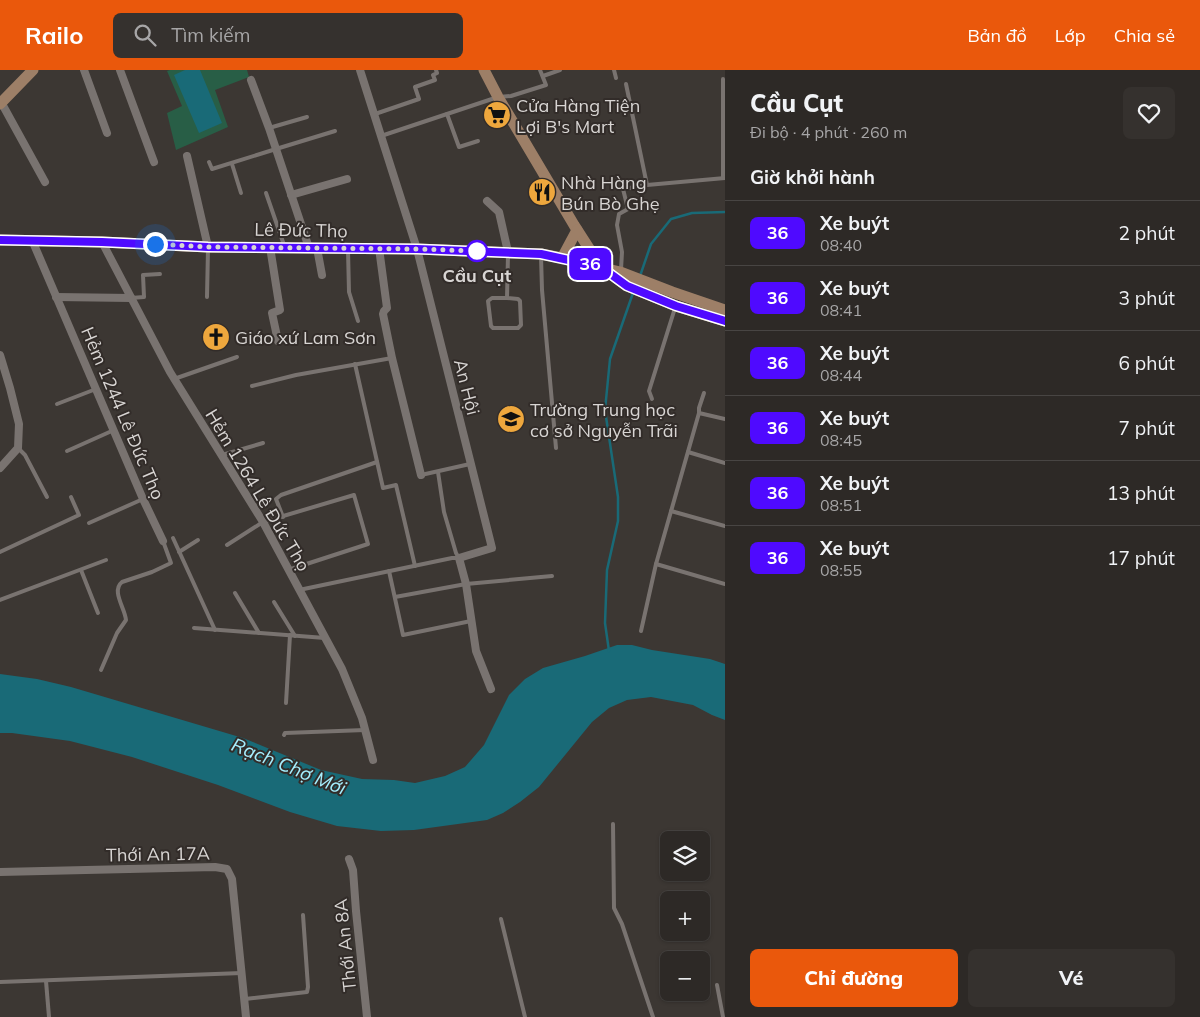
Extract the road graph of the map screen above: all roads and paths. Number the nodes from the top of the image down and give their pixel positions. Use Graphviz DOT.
graph roads {
  1 [pos="33,70"];
  2 [pos="84,70"];
  3 [pos="120,70"];
  4 [pos="360,70"];
  5 [pos="436,70"];
  6 [pos="484,70"];
  7 [pos="540,70"];
  8 [pos="560,70"];
  9 [pos="614,70"];
  10 [pos="543,76"];
  11 [pos="616,78"];
  12 [pos="723,79"];
  13 [pos="252,80"];
  14 [pos="626,84"];
  15 [pos="498,97"];
  16 [pos="1,103"];
  17 [pos="375,114"];
  18 [pos="447,114"];
  19 [pos="307,117"];
  20 [pos="270,128"];
  21 [pos="335,131"];
  22 [pos="107,133"];
  23 [pos="381,136"];
  24 [pos="724,137"];
  25 [pos="478,141"];
  26 [pos="276,149"];
  27 [pos="187,156"];
  28 [pos="154,162"];
  29 [pos="209,162"];
  30 [pos="232,164"];
  31 [pos="724,178"];
  32 [pos="347,179"];
  33 [pos="45,182"];
  34 [pos="646,185"];
  35 [pos="266,192"];
  36 [pos="241,194"];
  37 [pos="291,195"];
  38 [pos="487,201"];
  39 [pos="577,230"];
  40 [pos="0,240"];
  41 [pos="32,240"];
  42 [pos="102,242"];
  43 [pos="208,247"];
  44 [pos="270,247"];
  45 [pos="284,248"];
  46 [pos="313,248"];
  47 [pos="348,248"];
  48 [pos="379,248"];
  49 [pos="417,249"];
  50 [pos="508,252"];
  51 [pos="541,254"];
  52 [pos="562,258"];
  53 [pos="583,263"];
  54 [pos="601,267"];
  55 [pos="620,272"];
  56 [pos="160,274"];
  57 [pos="322,275"];
  58 [pos="630,281"];
  59 [pos="56,297"];
  60 [pos="208,297"];
  61 [pos="131,298"];
  62 [pos="507,298"];
  63 [pos="671,300"];
  64 [pos="725,310"];
  65 [pos="358,321"];
  66 [pos="725,321"];
  67 [pos="278,341"];
  68 [pos="0,355"];
  69 [pos="237,357"];
  70 [pos="392,358"];
  71 [pos="355,364"];
  72 [pos="174,379"];
  73 [pos="252,386"];
  74 [pos="96,389"];
  75 [pos="704,393"];
  76 [pos="652,399"];
  77 [pos="58,404"];
  78 [pos="700,414"];
  79 [pos="725,420"];
  80 [pos="114,430"];
  81 [pos="263,443"];
  82 [pos="18,448"];
  83 [pos="556,448"];
  84 [pos="67,451"];
  85 [pos="688,452"];
  86 [pos="222,456"];
  87 [pos="377,462"];
  88 [pos="725,463"];
  89 [pos="470,464"];
  90 [pos="0,468"];
  91 [pos="438,472"];
  92 [pos="421,475"];
  93 [pos="47,497"];
  94 [pos="71,497"];
  95 [pos="143,499"];
  96 [pos="671,511"];
  97 [pos="282,516"];
  98 [pos="263,522"];
  99 [pos="89,523"];
  100 [pos="725,526"];
  101 [pos="173,538"];
  102 [pos="198,540"];
  103 [pos="163,541"];
  104 [pos="228,545"];
  105 [pos="0,552"];
  106 [pos="179,552"];
  107 [pos="458,558"];
  108 [pos="106,560"];
  109 [pos="656,564"];
  110 [pos="415,566"];
  111 [pos="81,570"];
  112 [pos="288,570"];
  113 [pos="389,571"];
  114 [pos="552,576"];
  115 [pos="466,584"];
  116 [pos="725,584"];
  117 [pos="299,590"];
  118 [pos="235,593"];
  119 [pos="395,597"];
  120 [pos="0,600"];
  121 [pos="274,602"];
  122 [pos="98,613"];
  123 [pos="471,621"];
  124 [pos="194,628"];
  125 [pos="215,630"];
  126 [pos="642,631"];
  127 [pos="259,633"];
  128 [pos="293,636"];
  129 [pos="325,638"];
  130 [pos="101,670"];
  131 [pos="491,689"];
  132 [pos="286,703"];
  133 [pos="365,730"];
  134 [pos="284,735"];
  135 [pos="373,760"];
  136 [pos="613,824"];
  137 [pos="349,859"];
  138 [pos="0,872"];
  139 [pos="303,915"];
  140 [pos="501,919"];
  141 [pos="242,973"];
  142 [pos="46,981"];
  143 [pos="0,982"];
  144 [pos="717,985"];
  145 [pos="245,999"];
  146 [pos="49,1017"];
  147 [pos="246,1017"];
  148 [pos="367,1017"];
  149 [pos="525,1017"];
  150 [pos="653,1017"];
  151 [pos="723,1017"];
  1 -- 16 [label="main road"];
  2 -- 22 [label="street"];
  3 -- 28 [label="street"];
  4 -- 17 [label="street, An Hội"];
  5 -- 17 [label="lane"];
  6 -- 15 [label="main road"];
  7 -- 10 [label="lane"];
  8 -- 10 [label="lane"];
  9 -- 11 [label="lane"];
  10 -- 15 [label="lane"];
  12 -- 24 [label="lane"];
  13 -- 20 [label="street"];
  14 -- 34 [label="lane"];
  15 -- 18 [label="lane"];
  15 -- 39 [label="main road"];
  16 -- 33 [label="street"];
  17 -- 23 [label="street, An Hội"];
  18 -- 23 [label="lane"];
  18 -- 25 [label="lane"];
  19 -- 20 [label="lane"];
  20 -- 26 [label="street"];
  21 -- 26 [label="lane"];
  23 -- 49 [label="street, An Hội"];
  24 -- 31 [label="lane"];
  26 -- 30 [label="lane"];
  26 -- 37 [label="street"];
  27 -- 43 [label="street"];
  29 -- 30 [label="lane"];
  30 -- 36 [label="lane"];
  31 -- 34 [label="lane"];
  32 -- 37 [label="street"];
  34 -- 55 [label="lane"];
  35 -- 45 [label="lane"];
  37 -- 46 [label="street"];
  38 -- 50 [label="street"];
  39 -- 52 [label="main road"];
  39 -- 53 [label="main road"];
  39 -- 54 [label="main road"];
  40 -- 41 [label="main road, Lê Đức Thọ"];
  41 -- 42 [label="main road, Lê Đức Thọ"];
  41 -- 59 [label="street, Hẻm 1244 Lê Đức Thọ"];
  42 -- 43 [label="main road, Lê Đức Thọ"];
  42 -- 61 [label="street, Hẻm 1264 Lê Đức Thọ"];
  43 -- 44 [label="main road, Lê Đức Thọ"];
  43 -- 60 [label="lane"];
  44 -- 45 [label="main road, Lê Đức Thọ"];
  44 -- 67 [label="street"];
  45 -- 46 [label="main road, Lê Đức Thọ"];
  46 -- 47 [label="main road, Lê Đức Thọ"];
  46 -- 57 [label="street"];
  47 -- 48 [label="main road, Lê Đức Thọ"];
  47 -- 65 [label="lane"];
  48 -- 49 [label="main road, Lê Đức Thọ"];
  48 -- 70 [label="street"];
  49 -- 50 [label="main road, Lê Đức Thọ"];
  49 -- 89 [label="street, An Hội"];
  50 -- 51 [label="main road, Lê Đức Thọ"];
  50 -- 62 [label="lane"];
  51 -- 52 [label="main road, Lê Đức Thọ"];
  51 -- 83 [label="lane"];
  52 -- 53 [label="main road, Lê Đức Thọ"];
  53 -- 54 [label="main road, Lê Đức Thọ"];
  54 -- 55 [label="main road, Lê Đức Thọ"];
  54 -- 58 [label="main road, Lê Đức Thọ"];
  55 -- 58 [label="main road, Lê Đức Thọ"];
  56 -- 61 [label="lane"];
  58 -- 63 [label="main road"];
  59 -- 61 [label="street, Hẻm 1244 Lê Đức Thọ"];
  59 -- 74 [label="street, Hẻm 1244 Lê Đức Thọ"];
  61 -- 72 [label="street, Hẻm 1264 Lê Đức Thọ"];
  62 -- 62 [label="lane"];
  63 -- 64 [label="main road"];
  63 -- 66 [label="main road"];
  63 -- 76 [label="lane"];
  68 -- 82 [label="street"];
  69 -- 72 [label="lane"];
  70 -- 71 [label="lane"];
  70 -- 92 [label="street"];
  71 -- 73 [label="lane"];
  71 -- 87 [label="lane"];
  72 -- 86 [label="street, Hẻm 1264 Lê Đức Thọ"];
  74 -- 77 [label="lane"];
  74 -- 80 [label="street, Hẻm 1244 Lê Đức Thọ"];
  75 -- 78 [label="lane"];
  78 -- 79 [label="lane"];
  78 -- 85 [label="lane"];
  80 -- 84 [label="lane"];
  80 -- 95 [label="street, Hẻm 1244 Lê Đức Thọ"];
  81 -- 86 [label="lane"];
  82 -- 90 [label="street"];
  82 -- 93 [label="lane"];
  85 -- 88 [label="lane"];
  85 -- 96 [label="lane"];
  86 -- 98 [label="street, Hẻm 1264 Lê Đức Thọ"];
  87 -- 97 [label="lane"];
  87 -- 110 [label="lane"];
  89 -- 91 [label="lane"];
  89 -- 107 [label="street, An Hội"];
  91 -- 92 [label="lane"];
  91 -- 107 [label="lane"];
  94 -- 105 [label="lane"];
  95 -- 99 [label="lane"];
  95 -- 103 [label="street, Hẻm 1244 Lê Đức Thọ"];
  96 -- 100 [label="lane"];
  96 -- 109 [label="lane"];
  97 -- 98 [label="lane"];
  97 -- 112 [label="lane"];
  98 -- 104 [label="lane"];
  98 -- 112 [label="street, Hẻm 1264 Lê Đức Thọ"];
  101 -- 106 [label="lane"];
  102 -- 106 [label="lane"];
  103 -- 130 [label="lane"];
  106 -- 125 [label="lane"];
  107 -- 110 [label="lane"];
  107 -- 115 [label="street"];
  108 -- 111 [label="lane"];
  109 -- 116 [label="lane"];
  109 -- 126 [label="lane"];
  110 -- 113 [label="lane"];
  111 -- 120 [label="lane"];
  111 -- 122 [label="lane"];
  112 -- 117 [label="street, Hẻm 1264 Lê Đức Thọ"];
  113 -- 117 [label="lane"];
  113 -- 119 [label="lane"];
  114 -- 115 [label="lane"];
  115 -- 119 [label="lane"];
  115 -- 123 [label="street"];
  117 -- 129 [label="street, Hẻm 1264 Lê Đức Thọ"];
  118 -- 127 [label="lane"];
  119 -- 123 [label="lane"];
  121 -- 128 [label="lane"];
  123 -- 131 [label="street"];
  124 -- 125 [label="lane"];
  125 -- 127 [label="lane"];
  127 -- 128 [label="lane"];
  128 -- 129 [label="lane"];
  128 -- 132 [label="lane"];
  129 -- 133 [label="street, Hẻm 1264 Lê Đức Thọ"];
  133 -- 134 [label="lane"];
  133 -- 135 [label="street, Hẻm 1264 Lê Đức Thọ"];
  136 -- 150 [label="lane"];
  137 -- 148 [label="street, Thới An 8A"];
  138 -- 141 [label="street, Thới An 17A"];
  139 -- 145 [label="lane"];
  140 -- 149 [label="lane"];
  141 -- 142 [label="lane"];
  141 -- 145 [label="street, Thới An 17A"];
  142 -- 143 [label="lane"];
  142 -- 146 [label="lane"];
  144 -- 151 [label="lane"];
  145 -- 147 [label="street, Thới An 17A"];
}
